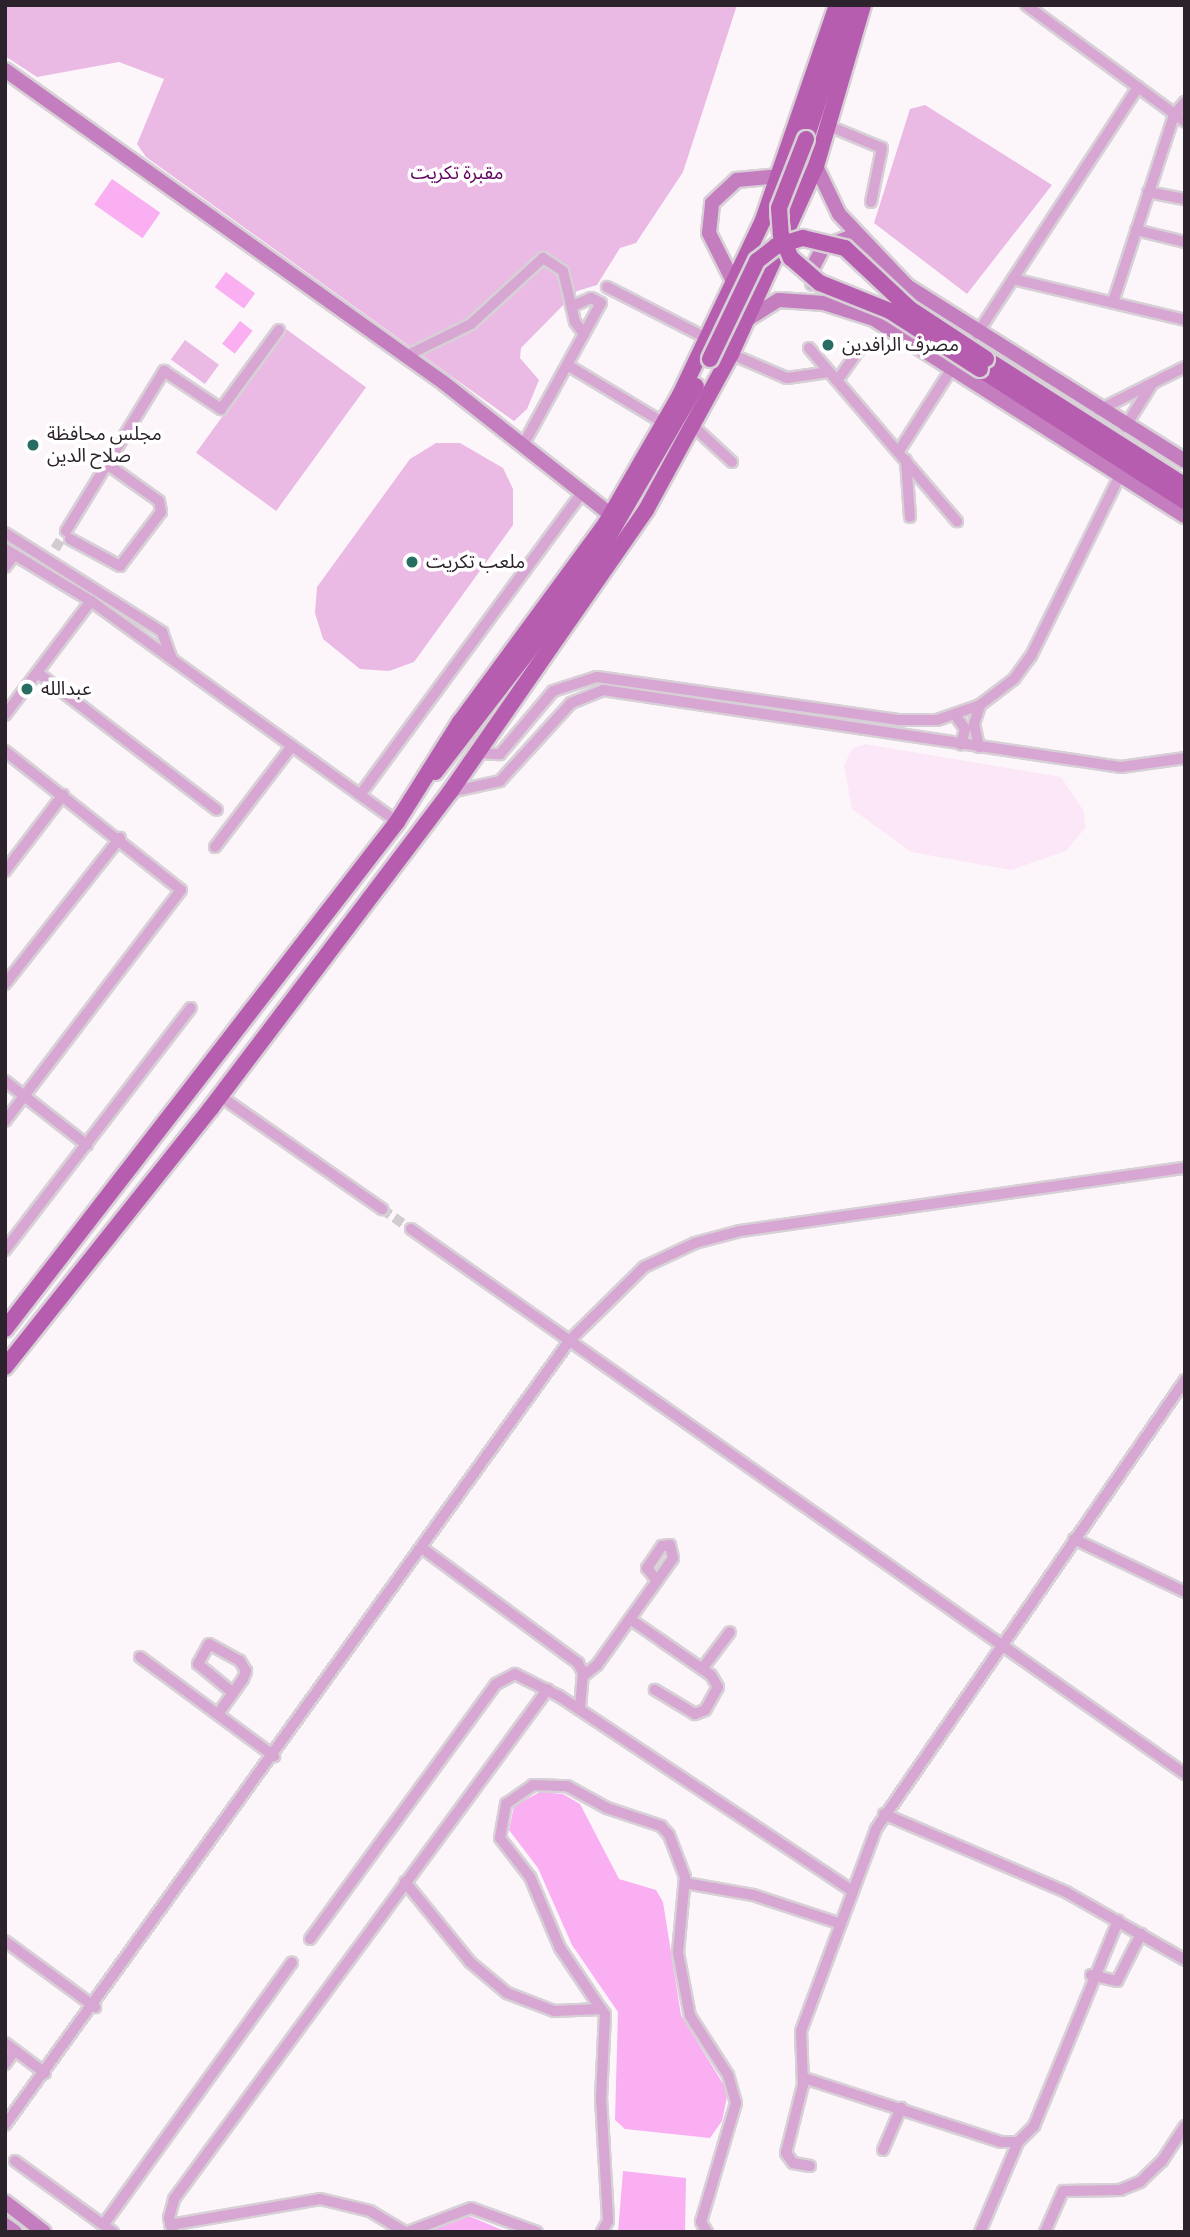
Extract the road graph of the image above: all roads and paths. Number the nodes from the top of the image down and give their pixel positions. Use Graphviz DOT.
graph roads {
  1 [pos="837,5"];
  2 [pos="850,5"];
  3 [pos="863,5"];
  4 [pos="1026,5"];
  5 [pos="5,70"];
  6 [pos="1138,87"];
  7 [pos="1185,102"];
  8 [pos="1174,115"];
  9 [pos="1185,122"];
  10 [pos="829,126"];
  11 [pos="816,166"];
  12 [pos="780,176"];
  13 [pos="1149,192"];
  14 [pos="1185,199"];
  15 [pos="872,202"];
  16 [pos="1136,230"];
  17 [pos="1185,242"];
  18 [pos="876,256"];
  19 [pos="1013,279"];
  20 [pos="734,283"];
  21 [pos="607,287"];
  22 [pos="1113,302"];
  23 [pos="575,305"];
  24 [pos="858,312"];
  25 [pos="747,320"];
  26 [pos="1185,320"];
  27 [pos="279,330"];
  28 [pos="584,334"];
  29 [pos="977,334"];
  30 [pos="708,339"];
  31 [pos="809,348"];
  32 [pos="859,350"];
  33 [pos="731,354"];
  34 [pos="406,356"];
  35 [pos="983,364"];
  36 [pos="569,366"];
  37 [pos="1185,367"];
  38 [pos="952,368"];
  39 [pos="830,372"];
  40 [pos="837,381"];
  41 [pos="1153,383"];
  42 [pos="1099,410"];
  43 [pos="664,423"];
  44 [pos="693,426"];
  45 [pos="1125,426"];
  46 [pos="522,447"];
  47 [pos="902,454"];
  48 [pos="1185,461"];
  49 [pos="732,462"];
  50 [pos="107,464"];
  51 [pos="1119,477"];
  52 [pos="1147,478"];
  53 [pos="1185,486"];
  54 [pos="582,494"];
  55 [pos="1153,497"];
  56 [pos="1185,501"];
  57 [pos="611,514"];
  58 [pos="1185,516"];
  59 [pos="910,517"];
  60 [pos="957,522"];
  61 [pos="5,533"];
  62 [pos="10,552"];
  63 [pos="5,567"];
  64 [pos="91,601"];
  65 [pos="172,659"];
  66 [pos="38,673"];
  67 [pos="980,705"];
  68 [pos="5,715"];
  69 [pos="955,715"];
  70 [pos="961,745"];
  71 [pos="292,746"];
  72 [pos="979,747"];
  73 [pos="5,751"];
  74 [pos="478,753"];
  75 [pos="1185,758"];
  76 [pos="421,786"];
  77 [pos="450,792"];
  78 [pos="63,795"];
  79 [pos="360,795"];
  80 [pos="217,810"];
  81 [pos="397,822"];
  82 [pos="120,838"];
  83 [pos="215,847"];
  84 [pos="5,872"];
  85 [pos="5,984"];
  86 [pos="191,1008"];
  87 [pos="5,1081"];
  88 [pos="192,1093"];
  89 [pos="24,1096"];
  90 [pos="216,1102"];
  91 [pos="5,1121"];
  92 [pos="87,1145"];
  93 [pos="1185,1168"];
  94 [pos="382,1209"];
  95 [pos="411,1229"];
  96 [pos="5,1250"];
  97 [pos="5,1329"];
  98 [pos="570,1340"];
  99 [pos="5,1367"];
  100 [pos="1185,1380"];
  101 [pos="1074,1539"];
  102 [pos="422,1548"];
  103 [pos="657,1581"];
  104 [pos="1185,1592"];
  105 [pos="629,1619"];
  106 [pos="730,1632"];
  107 [pos="999,1646"];
  108 [pos="139,1657"];
  109 [pos="702,1669"];
  110 [pos="582,1680"];
  111 [pos="548,1689"];
  112 [pos="655,1690"];
  113 [pos="233,1693"];
  114 [pos="559,1696"];
  115 [pos="580,1709"];
  116 [pos="218,1714"];
  117 [pos="274,1756"];
  118 [pos="1185,1774"];
  119 [pos="884,1814"];
  120 [pos="405,1882"];
  121 [pos="685,1883"];
  122 [pos="851,1890"];
  123 [pos="1118,1922"];
  124 [pos="838,1923"];
  125 [pos="1140,1934"];
  126 [pos="310,1939"];
  127 [pos="5,1941"];
  128 [pos="1185,1959"];
  129 [pos="292,1962"];
  130 [pos="1091,1975"];
  131 [pos="95,2007"];
  132 [pos="601,2009"];
  133 [pos="5,2043"];
  134 [pos="15,2050"];
  135 [pos="5,2064"];
  136 [pos="45,2073"];
  137 [pos="804,2078"];
  138 [pos="901,2108"];
  139 [pos="5,2126"];
  140 [pos="1185,2126"];
  141 [pos="1018,2142"];
  142 [pos="883,2150"];
  143 [pos="15,2161"];
  144 [pos="810,2166"];
  145 [pos="5,2202"];
  146 [pos="104,2224"];
  147 [pos="5,2225"];
  148 [pos="172,2228"];
  149 [pos="15,2232"];
  150 [pos="44,2232"];
  151 [pos="113,2232"];
  152 [pos="407,2232"];
  153 [pos="537,2232"];
  154 [pos="602,2232"];
  155 [pos="707,2232"];
  156 [pos="980,2232"];
  157 [pos="1045,2232"];
  1 -- 12 [label="main road"];
  2 -- 35 [label="main road, bridge"];
  3 -- 10 [label="main road"];
  4 -- 6 [label="street"];
  5 -- 34 [label="street"];
  6 -- 8 [label="street"];
  6 -- 19 [label="street"];
  7 -- 8 [label="street"];
  8 -- 9 [label="street"];
  8 -- 13 [label="street"];
  10 -- 11 [label="main road"];
  10 -- 15 [label="street"];
  11 -- 18 [label="street"];
  11 -- 25 [label="main road"];
  12 -- 20 [label="main road"];
  12 -- 20 [label="street"];
  13 -- 14 [label="street"];
  13 -- 16 [label="street"];
  16 -- 17 [label="street"];
  16 -- 22 [label="street"];
  18 -- 24 [label="street"];
  18 -- 29 [label="street"];
  19 -- 22 [label="street"];
  19 -- 29 [label="street"];
  20 -- 30 [label="main road"];
  21 -- 30 [label="street"];
  22 -- 26 [label="street"];
  23 -- 28 [label="street"];
  23 -- 28 [label="street"];
  23 -- 34 [label="street"];
  24 -- 25 [label="street"];
  24 -- 38 [label="street"];
  25 -- 33 [label="main road"];
  27 -- 50 [label="street"];
  28 -- 36 [label="street"];
  29 -- 42 [label="street"];
  30 -- 43 [label="main road"];
  31 -- 39 [label="street"];
  32 -- 40 [label="street"];
  33 -- 39 [label="street"];
  33 -- 44 [label="main road"];
  34 -- 46 [label="street"];
  35 -- 52 [label="main road"];
  35 -- 53 [label="main road"];
  35 -- 76 [label="main road, bridge"];
  36 -- 43 [label="street"];
  36 -- 46 [label="street"];
  37 -- 41 [label="street"];
  38 -- 47 [label="street"];
  38 -- 51 [label="street"];
  39 -- 40 [label="street"];
  40 -- 47 [label="street"];
  41 -- 42 [label="street"];
  41 -- 45 [label="street"];
  42 -- 45 [label="street"];
  43 -- 57 [label="main road"];
  44 -- 49 [label="street"];
  44 -- 74 [label="main road"];
  45 -- 48 [label="street"];
  46 -- 54 [label="street"];
  47 -- 59 [label="street"];
  47 -- 60 [label="street"];
  50 -- 50 [label="street"];
  51 -- 55 [label="street"];
  51 -- 67 [label="street"];
  52 -- 55 [label="main road"];
  52 -- 56 [label="main road"];
  54 -- 57 [label="street"];
  54 -- 79 [label="street"];
  55 -- 58 [label="street"];
  57 -- 76 [label="main road"];
  61 -- 65 [label="street"];
  62 -- 63 [label="street"];
  62 -- 64 [label="street"];
  64 -- 65 [label="street"];
  64 -- 66 [label="street"];
  65 -- 71 [label="street"];
  66 -- 68 [label="street"];
  66 -- 80 [label="street"];
  67 -- 69 [label="street"];
  67 -- 72 [label="street"];
  69 -- 70 [label="street"];
  69 -- 74 [label="street"];
  70 -- 72 [label="street"];
  70 -- 77 [label="street"];
  71 -- 79 [label="street"];
  71 -- 83 [label="street"];
  72 -- 75 [label="street"];
  73 -- 78 [label="street"];
  74 -- 77 [label="main road"];
  76 -- 81 [label="main road"];
  77 -- 90 [label="main road"];
  78 -- 82 [label="street"];
  78 -- 84 [label="street"];
  79 -- 81 [label="street"];
  81 -- 88 [label="main road"];
  82 -- 85 [label="street"];
  82 -- 89 [label="street"];
  86 -- 92 [label="street"];
  87 -- 89 [label="street"];
  88 -- 90 [label="main road"];
  88 -- 97 [label="main road"];
  89 -- 91 [label="street"];
  89 -- 92 [label="street"];
  90 -- 94 [label="street"];
  90 -- 99 [label="main road"];
  92 -- 96 [label="street"];
  93 -- 98 [label="street"];
  95 -- 98 [label="street"];
  98 -- 102 [label="street"];
  98 -- 107 [label="street"];
  100 -- 101 [label="street"];
  101 -- 104 [label="street"];
  101 -- 107 [label="street"];
  102 -- 110 [label="street"];
  102 -- 117 [label="street"];
  103 -- 105 [label="street"];
  105 -- 109 [label="street"];
  105 -- 110 [label="street"];
  106 -- 109 [label="street"];
  107 -- 118 [label="street"];
  107 -- 119 [label="street"];
  108 -- 116 [label="street"];
  109 -- 112 [label="street"];
  110 -- 114 [label="street"];
  110 -- 115 [label="street"];
  111 -- 114 [label="street"];
  111 -- 120 [label="street"];
  111 -- 126 [label="street"];
  113 -- 113 [label="street"];
  113 -- 116 [label="street"];
  114 -- 115 [label="street"];
  115 -- 122 [label="street"];
  116 -- 117 [label="street"];
  117 -- 131 [label="street"];
  119 -- 122 [label="street"];
  119 -- 123 [label="street"];
  120 -- 132 [label="street"];
  120 -- 148 [label="street"];
  121 -- 124 [label="street"];
  121 -- 132 [label="street"];
  121 -- 155 [label="street"];
  122 -- 124 [label="street"];
  123 -- 125 [label="street"];
  123 -- 130 [label="street"];
  124 -- 137 [label="street"];
  125 -- 128 [label="street"];
  125 -- 130 [label="street"];
  127 -- 131 [label="street"];
  129 -- 146 [label="street"];
  130 -- 141 [label="street"];
  131 -- 136 [label="street"];
  132 -- 154 [label="street"];
  133 -- 134 [label="street"];
  134 -- 135 [label="street"];
  134 -- 136 [label="street"];
  136 -- 139 [label="street"];
  137 -- 138 [label="street"];
  137 -- 144 [label="street"];
  138 -- 141 [label="street"];
  138 -- 142 [label="street"];
  140 -- 157 [label="street"];
  141 -- 156 [label="street"];
  143 -- 146 [label="street"];
  145 -- 150 [label="street"];
  146 -- 151 [label="street"];
  147 -- 149 [label="street"];
  148 -- 152 [label="street"];
  152 -- 153 [label="street"];
}
